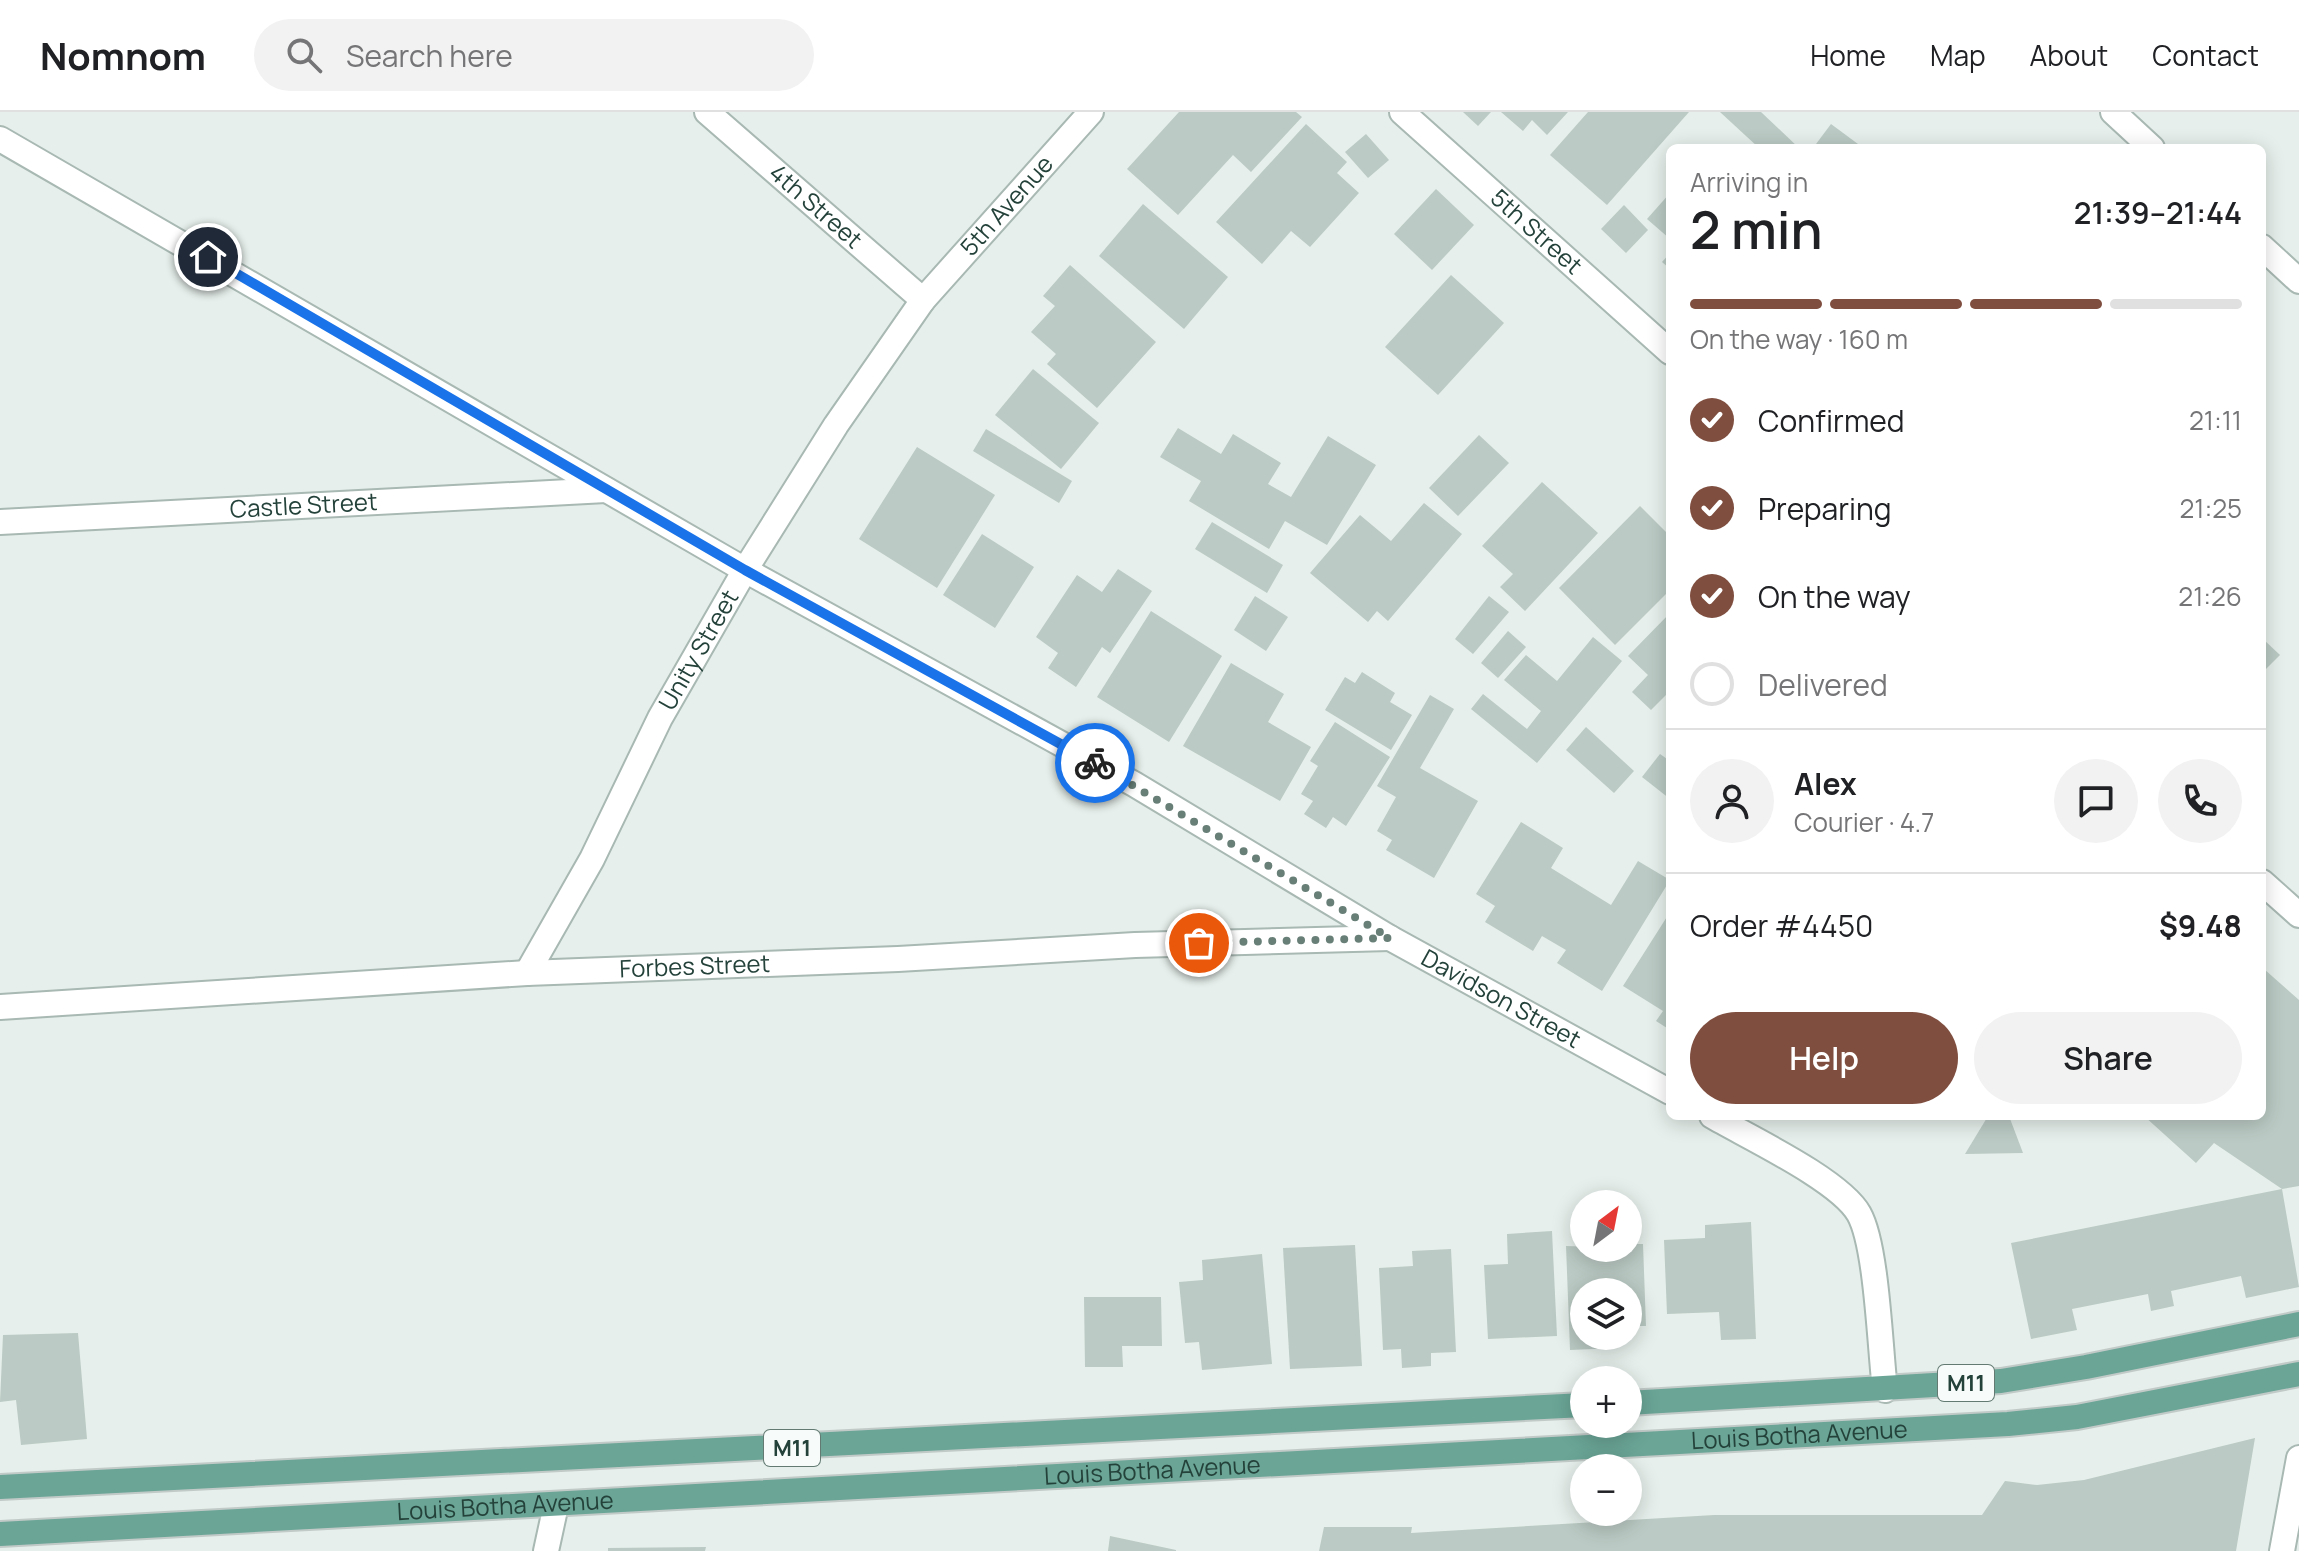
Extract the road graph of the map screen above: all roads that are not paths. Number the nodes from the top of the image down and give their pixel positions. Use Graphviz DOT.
graph roads {
  1 [pos="707,112"];
  2 [pos="1091,112"];
  3 [pos="1402,112"];
  4 [pos="2113,112"];
  5 [pos="0,139"];
  6 [pos="2148,144"];
  7 [pos="2266,251"];
  8 [pos="2299,281"];
  9 [pos="923,300"];
  10 [pos="1666,348"];
  11 [pos="606,490"];
  12 [pos="0,522"];
  13 [pos="745,570"];
  14 [pos="2266,886"];
  15 [pos="2299,915"];
  16 [pos="1390,938"];
  17 [pos="527,973"];
  18 [pos="0,1007"];
  19 [pos="1666,1090"];
  20 [pos="1719,1120"];
  21 [pos="2299,1324"];
  22 [pos="2299,1374"];
  23 [pos="1885,1390"];
  24 [pos="1642,1402"];
  25 [pos="1570,1406"];
  26 [pos="2299,1458"];
  27 [pos="0,1487"];
  28 [pos="556,1505"];
  29 [pos="0,1534"];
  30 [pos="546,1551"];
  31 [pos="2282,1551"];
  1 -- 9 [label="street, 4th Street"];
  2 -- 9 [label="street, 5th Avenue"];
  3 -- 10 [label="street, 5th Street"];
  4 -- 6 [label="street"];
  5 -- 11 [label="street, Davidson Street"];
  7 -- 8 [label="street"];
  9 -- 13 [label="street, Unity Street"];
  11 -- 12 [label="street, Castle Street"];
  11 -- 13 [label="street, Davidson Street"];
  13 -- 16 [label="street, Davidson Street"];
  13 -- 17 [label="street, Unity Street"];
  14 -- 15 [label="street"];
  16 -- 17 [label="street, Forbes Street"];
  16 -- 19 [label="street, Davidson Street"];
  17 -- 18 [label="street, Forbes Street"];
  20 -- 23 [label="street"];
  21 -- 23 [label="main road, Louis Botha Avenue / M11"];
  22 -- 28 [label="main road, Louis Botha Avenue / M11"];
  23 -- 24 [label="main road, Louis Botha Avenue / M11"];
  25 -- 27 [label="main road, Louis Botha Avenue / M11"];
  26 -- 31 [label="street"];
  28 -- 29 [label="main road, Louis Botha Avenue / M11"];
  28 -- 30 [label="street"];
}
